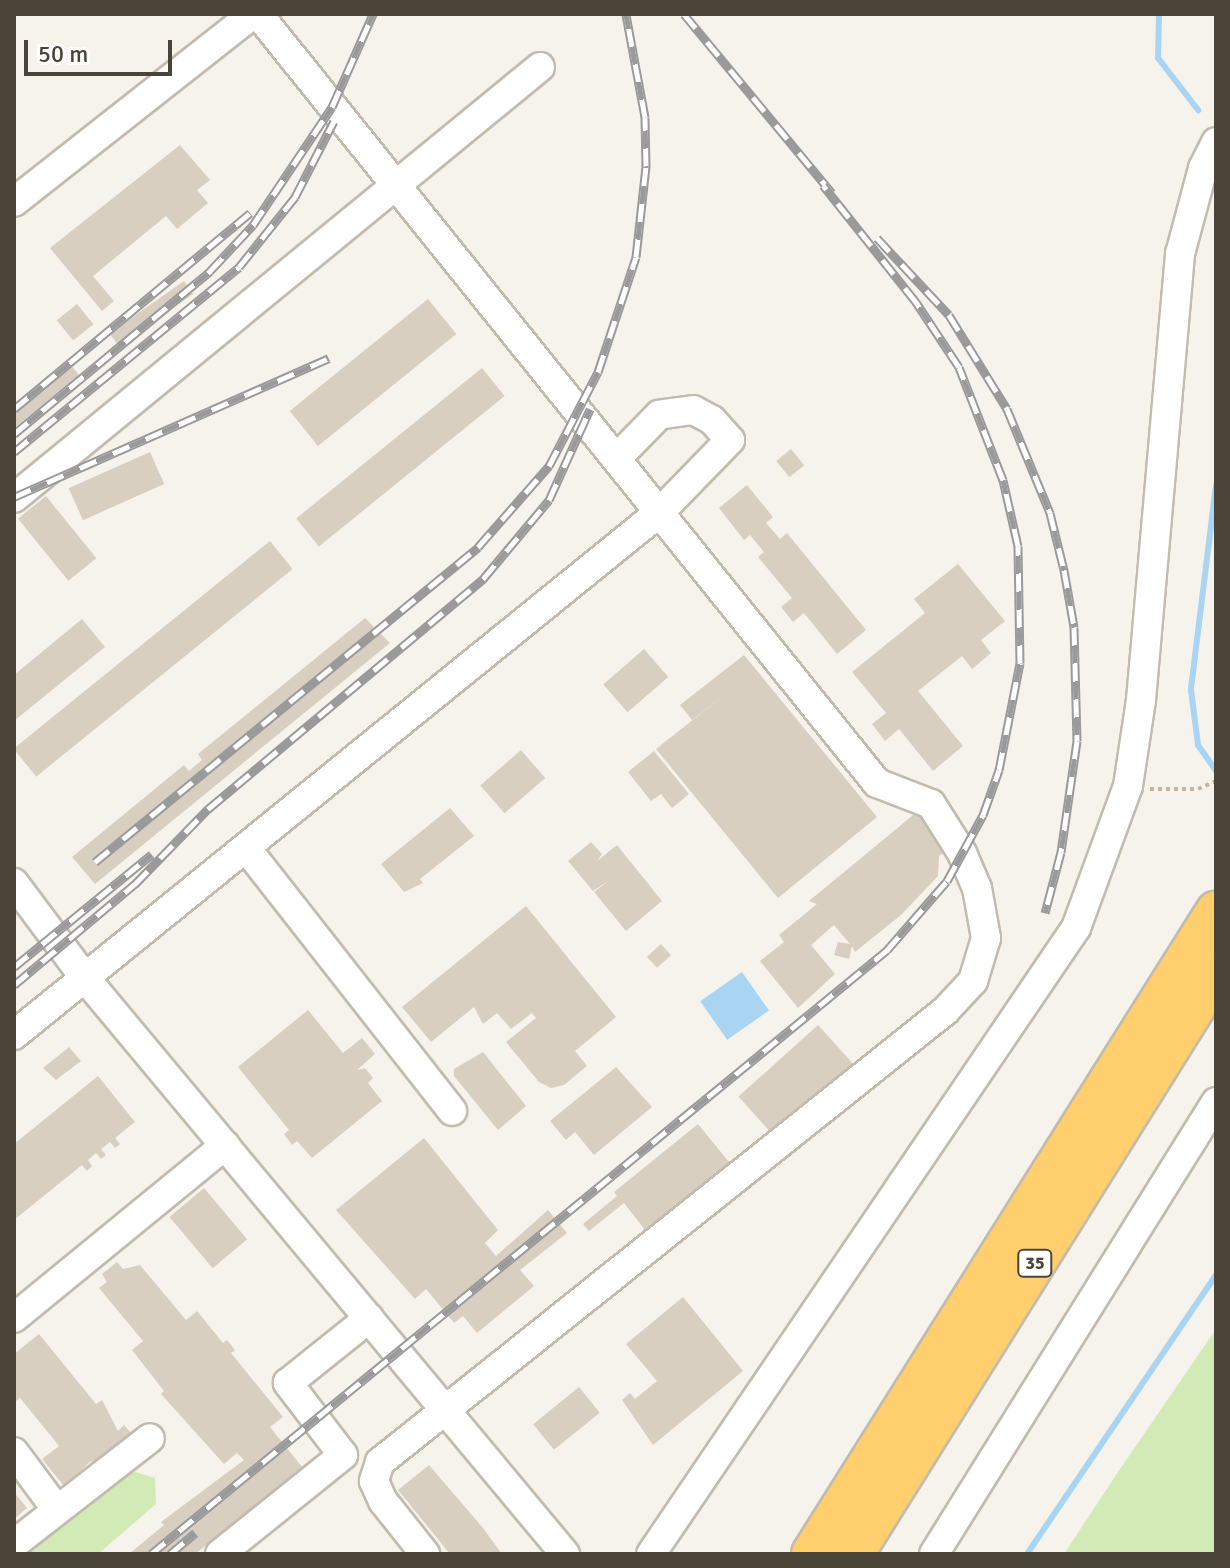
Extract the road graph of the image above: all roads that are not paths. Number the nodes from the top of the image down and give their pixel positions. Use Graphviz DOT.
graph roads {
  1 [pos="256,14"];
  2 [pos="540,67"];
  3 [pos="1216,142"];
  4 [pos="397,189"];
  5 [pos="14,202"];
  6 [pos="619,456"];
  7 [pos="14,498"];
  8 [pos="661,511"];
  9 [pos="246,848"];
  10 [pos="14,883"];
  11 [pos="1216,912"];
  12 [pos="1216,973"];
  13 [pos="85,978"];
  14 [pos="14,1035"];
  15 [pos="1216,1102"];
  16 [pos="452,1111"];
  17 [pos="225,1145"];
  18 [pos="14,1318"];
  19 [pos="369,1318"];
  20 [pos="449,1412"];
  21 [pos="150,1438"];
  22 [pos="14,1452"];
  23 [pos="57,1510"];
  24 [pos="14,1544"];
  25 [pos="220,1554"];
  26 [pos="425,1554"];
  27 [pos="565,1554"];
  28 [pos="651,1554"];
  29 [pos="812,1554"];
  30 [pos="853,1554"];
  31 [pos="934,1554"];
  1 -- 4 [label="street"];
  1 -- 5 [label="street"];
  2 -- 4 [label="street"];
  3 -- 28 [label="street"];
  4 -- 6 [label="street"];
  4 -- 7 [label="street"];
  6 -- 8 [label="street"];
  6 -- 8 [label="street"];
  8 -- 9 [label="street"];
  8 -- 20 [label="street"];
  9 -- 13 [label="street"];
  9 -- 16 [label="street"];
  10 -- 13 [label="street"];
  11 -- 29 [label="highway, 35"];
  12 -- 30 [label="highway, 35"];
  13 -- 14 [label="street"];
  13 -- 17 [label="street"];
  15 -- 31 [label="street"];
  17 -- 18 [label="street"];
  17 -- 19 [label="street"];
  19 -- 20 [label="street"];
  19 -- 25 [label="street"];
  20 -- 26 [label="street"];
  20 -- 27 [label="street"];
  21 -- 23 [label="street"];
  22 -- 23 [label="street"];
  23 -- 24 [label="street"];
}
